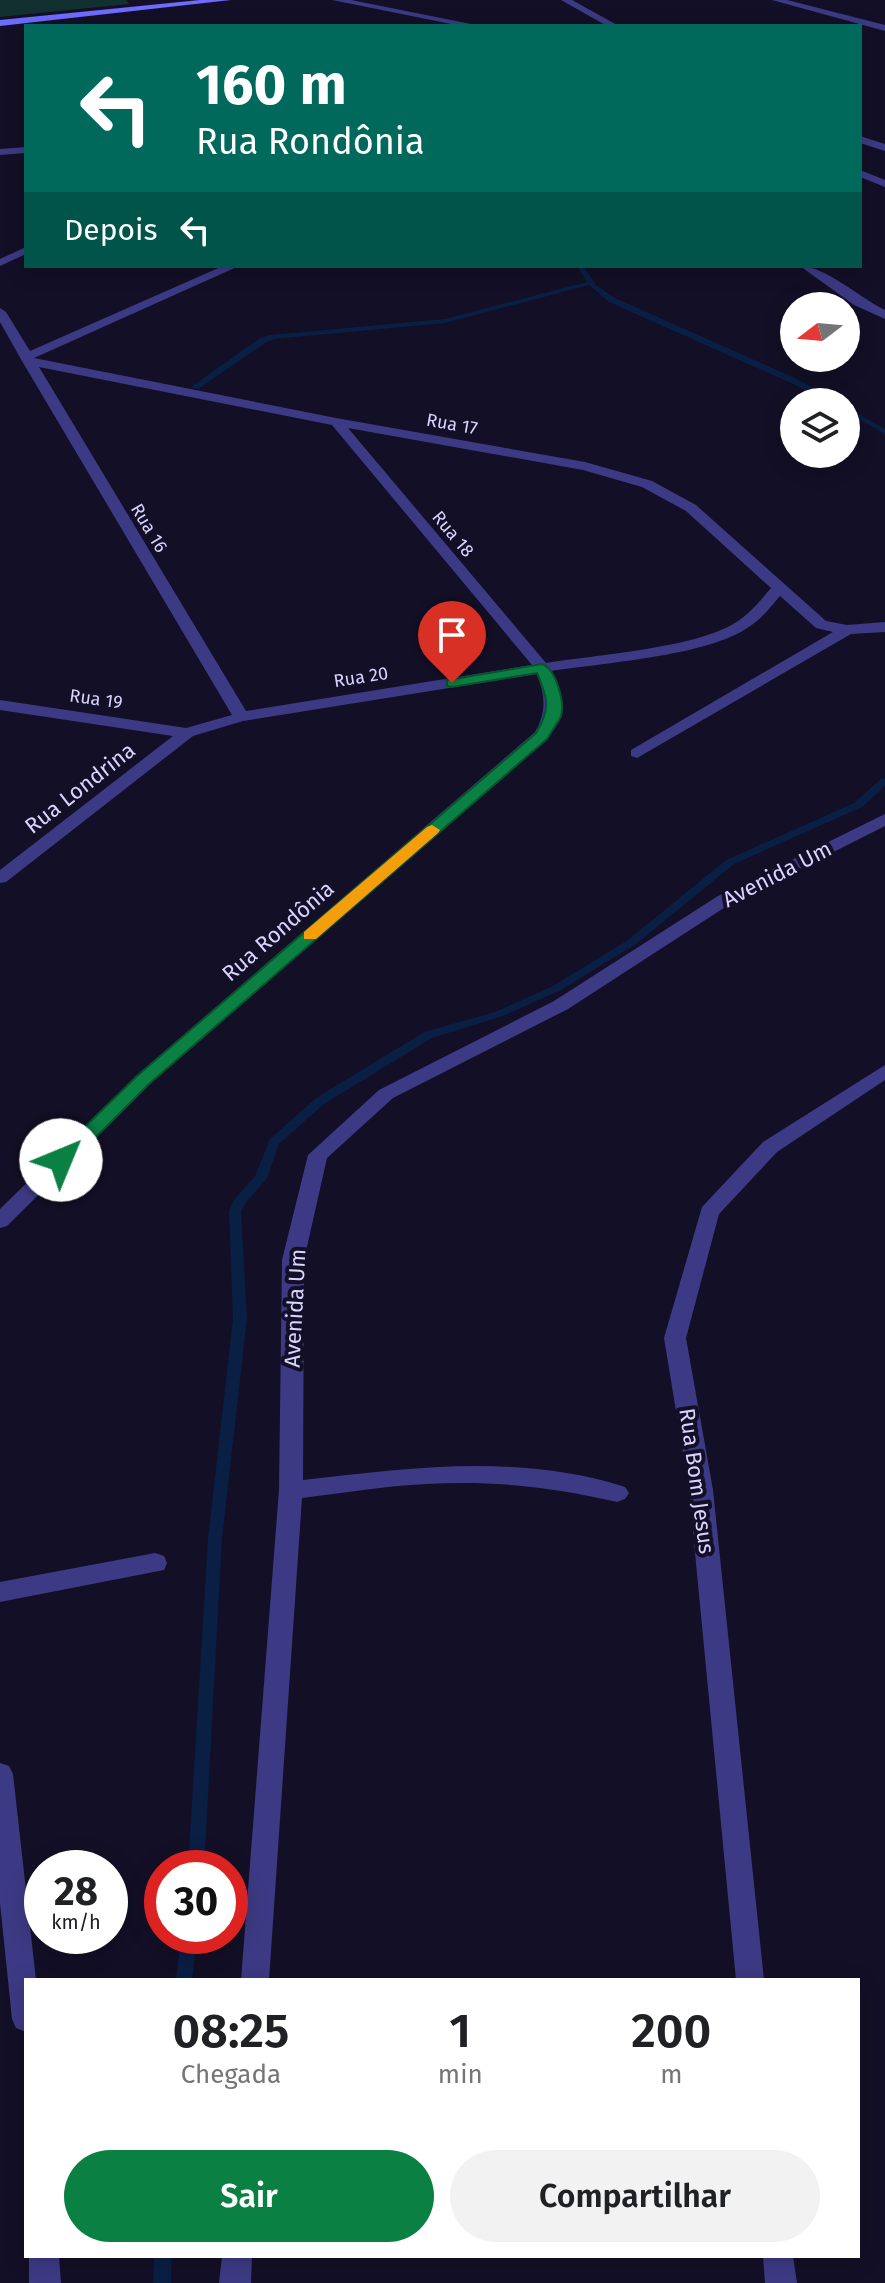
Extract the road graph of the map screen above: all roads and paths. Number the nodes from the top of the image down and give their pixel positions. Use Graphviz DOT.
graph roads {
  1 [pos="223,0"];
  2 [pos="336,0"];
  3 [pos="565,0"];
  4 [pos="776,0"];
  5 [pos="0,23"];
  6 [pos="452,24"];
  7 [pos="610,24"];
  8 [pos="885,28"];
  9 [pos="862,140"];
  10 [pos="885,148"];
  11 [pos="24,150"];
  12 [pos="0,152"];
  13 [pos="862,174"];
  14 [pos="885,184"];
  15 [pos="24,251"];
  16 [pos="0,263"];
  17 [pos="229,268"];
  18 [pos="809,268"];
  19 [pos="844,292"];
  20 [pos="872,298"];
  21 [pos="860,301"];
  22 [pos="860,303"];
  23 [pos="0,312"];
  24 [pos="885,315"];
  25 [pos="28,359"];
  26 [pos="336,422"];
  27 [pos="778,589"];
  28 [pos="885,627"];
  29 [pos="847,630"];
  30 [pos="542,668"];
  31 [pos="0,705"];
  32 [pos="241,717"];
  33 [pos="187,733"];
  34 [pos="637,753"];
  35 [pos="885,819"];
  36 [pos="0,878"];
  37 [pos="885,1071"];
  38 [pos="0,1221"];
  39 [pos="291,1490"];
  40 [pos="617,1493"];
  41 [pos="155,1563"];
  42 [pos="0,1592"];
  43 [pos="0,1774"];
  44 [pos="255,1978"];
  45 [pos="750,1978"];
  46 [pos="24,2000"];
  47 [pos="44,2258"];
  48 [pos="237,2258"];
  49 [pos="778,2258"];
  50 [pos="45,2283"];
  51 [pos="235,2283"];
  52 [pos="781,2283"];
  1 -- 5 [label="main road"];
  2 -- 6 [label="street"];
  3 -- 7 [label="street"];
  4 -- 8 [label="street"];
  9 -- 10 [label="street"];
  11 -- 12 [label="street"];
  13 -- 14 [label="street"];
  15 -- 16 [label="street"];
  17 -- 25 [label="street"];
  18 -- 19 [label="street"];
  20 -- 21 [label="street"];
  22 -- 24 [label="street"];
  23 -- 25 [label="street, Rua 16"];
  25 -- 26 [label="street, Rua 17"];
  25 -- 32 [label="street, Rua 16"];
  26 -- 27 [label="street, Rua 17"];
  26 -- 30 [label="street, Rua 18"];
  27 -- 29 [label="street, Rua 17"];
  27 -- 30 [label="street, Rua 20"];
  28 -- 29 [label="street"];
  29 -- 34 [label="street"];
  30 -- 32 [label="street, Rua 20"];
  30 -- 38 [label="street, Rua Rondônia"];
  31 -- 33 [label="street, Rua 19"];
  32 -- 33 [label="street, Rua 20"];
  33 -- 36 [label="street, Rua Londrina"];
  35 -- 39 [label="street, Avenida Um"];
  37 -- 45 [label="street, Rua Bom Jesus"];
  39 -- 40 [label="street"];
  39 -- 44 [label="street, Avenida Um"];
  41 -- 42 [label="street"];
  43 -- 46 [label="street"];
  47 -- 50 [label="street"];
  48 -- 51 [label="street"];
  49 -- 52 [label="street"];
}
